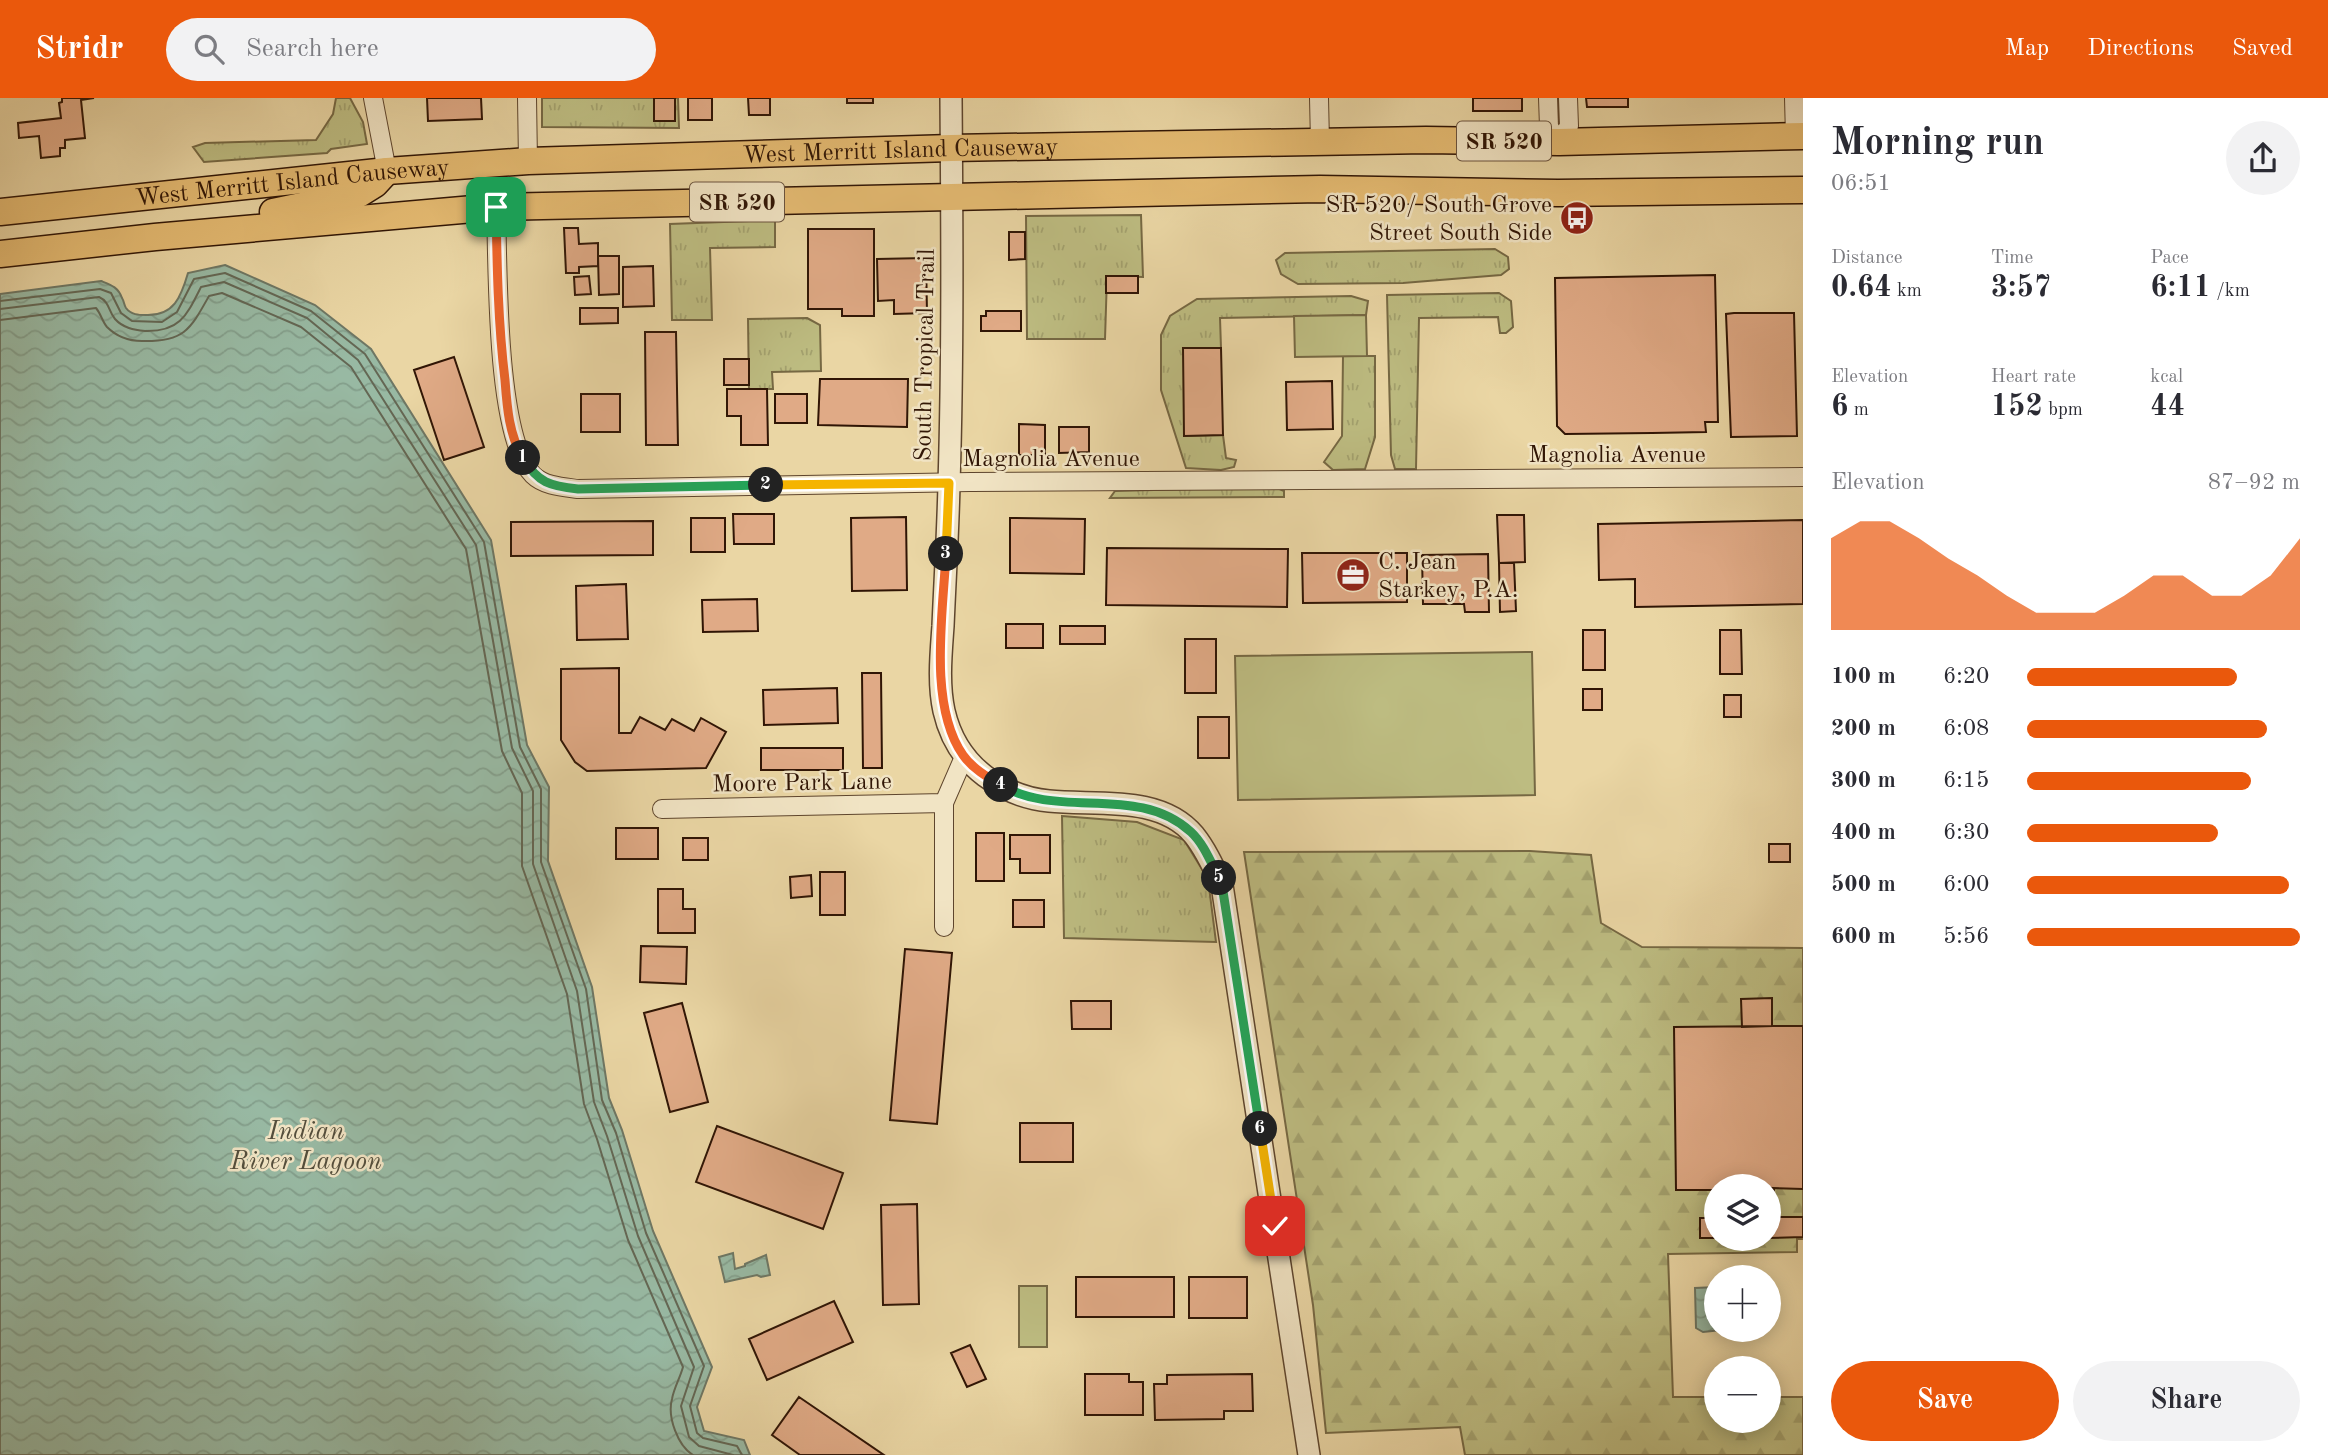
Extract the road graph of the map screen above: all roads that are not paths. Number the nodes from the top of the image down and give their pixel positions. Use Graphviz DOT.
graph roads {
  1 [pos="373,98"];
  2 [pos="527,98"];
  3 [pos="951,98"];
  4 [pos="1319,98"];
  5 [pos="1548,98"];
  6 [pos="1569,98"];
  7 [pos="1794,98"];
  8 [pos="1799,136"];
  9 [pos="1320,142"];
  10 [pos="1559,142"];
  11 [pos="951,148"];
  12 [pos="528,161"];
  13 [pos="387,171"];
  14 [pos="1803,190"];
  15 [pos="953,198"];
  16 [pos="496,207"];
  17 [pos="0,212"];
  18 [pos="155,237"];
  19 [pos="0,254"];
  20 [pos="1803,477"];
  21 [pos="949,483"];
  22 [pos="964,757"];
  23 [pos="944,803"];
  24 [pos="662,810"];
  25 [pos="944,927"];
  26 [pos="1310,1455"];
  1 -- 13 [label="street"];
  2 -- 12 [label="street"];
  3 -- 11 [label="street, South Tropical Trail"];
  4 -- 9 [label="street"];
  5 -- 10 [label="street"];
  6 -- 10 [label="street"];
  7 -- 8 [label="street"];
  8 -- 10 [label="main road, West Merritt Island Causeway / SR 520"];
  9 -- 10 [label="main road, West Merritt Island Causeway / SR 520"];
  9 -- 11 [label="main road, West Merritt Island Causeway / SR 520"];
  11 -- 12 [label="main road, West Merritt Island Causeway / SR 520"];
  11 -- 15 [label="street, South Tropical Trail"];
  12 -- 13 [label="main road, West Merritt Island Causeway / SR 520"];
  13 -- 17 [label="main road, West Merritt Island Causeway / SR 520"];
  13 -- 18 [label="main road"];
  14 -- 15 [label="main road, West Merritt Island Causeway / SR 520"];
  15 -- 16 [label="main road, West Merritt Island Causeway / SR 520"];
  15 -- 21 [label="street, South Tropical Trail"];
  16 -- 18 [label="main road, West Merritt Island Causeway / SR 520"];
  16 -- 21 [label="street, Magnolia Avenue"];
  18 -- 19 [label="main road, West Merritt Island Causeway / SR 520"];
  20 -- 21 [label="street, Magnolia Avenue"];
  21 -- 22 [label="street, South Tropical Trail"];
  22 -- 23 [label="street"];
  22 -- 26 [label="street, South Tropical Trail"];
  23 -- 24 [label="street, Moore Park Lane"];
  23 -- 25 [label="street"];
}
